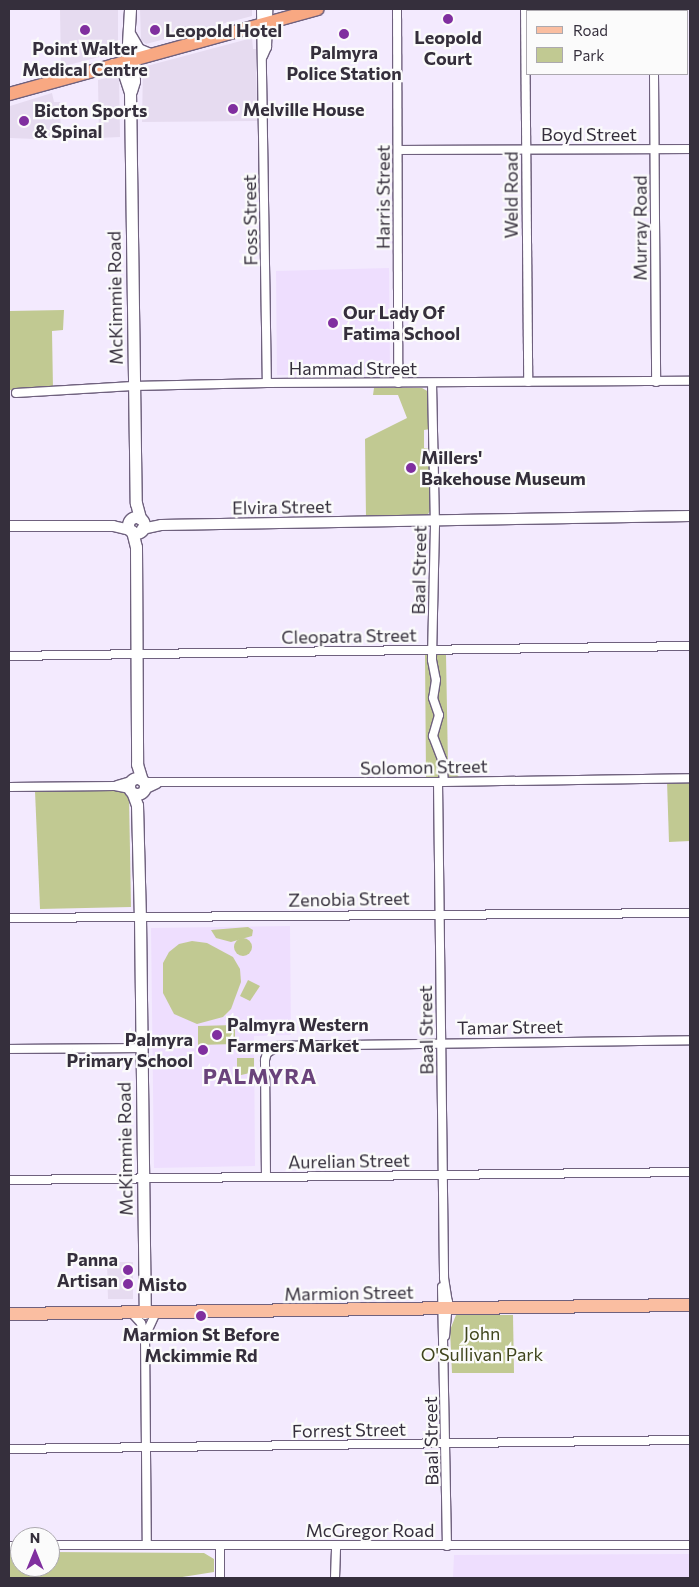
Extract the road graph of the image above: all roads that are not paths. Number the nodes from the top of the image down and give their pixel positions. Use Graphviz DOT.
graph roads {
  1 [pos="130,9"];
  2 [pos="261,9"];
  3 [pos="268,9"];
  4 [pos="317,9"];
  5 [pos="397,9"];
  6 [pos="525,9"];
  7 [pos="264,23"];
  8 [pos="130,35"];
  9 [pos="150,54"];
  10 [pos="130,60"];
  11 [pos="112,64"];
  12 [pos="654,75"];
  13 [pos="130,92"];
  14 [pos="9,94"];
  15 [pos="690,148"];
  16 [pos="526,149"];
  17 [pos="654,149"];
  18 [pos="398,150"];
  19 [pos="690,381"];
  20 [pos="528,382"];
  21 [pos="656,382"];
  22 [pos="267,383"];
  23 [pos="398,383"];
  24 [pos="432,383"];
  25 [pos="133,386"];
  26 [pos="16,393"];
  27 [pos="690,516"];
  28 [pos="435,522"];
  29 [pos="136,525"];
  30 [pos="9,526"];
  31 [pos="690,646"];
  32 [pos="432,650"];
  33 [pos="137,654"];
  34 [pos="9,656"];
  35 [pos="690,778"];
  36 [pos="441,782"];
  37 [pos="9,787"];
  38 [pos="137,788"];
  39 [pos="690,912"];
  40 [pos="439,913"];
  41 [pos="140,916"];
  42 [pos="9,918"];
  43 [pos="690,1040"];
  44 [pos="441,1044"];
  45 [pos="142,1048"];
  46 [pos="9,1049"];
  47 [pos="690,1172"];
  48 [pos="442,1175"];
  49 [pos="266,1177"];
  50 [pos="143,1178"];
  51 [pos="9,1180"];
  52 [pos="690,1299"];
  53 [pos="690,1305"];
  54 [pos="445,1306"];
  55 [pos="9,1308"];
  56 [pos="149,1310"];
  57 [pos="131,1312"];
  58 [pos="9,1314"];
  59 [pos="145,1336"];
  60 [pos="690,1440"];
  61 [pos="446,1444"];
  62 [pos="147,1447"];
  63 [pos="9,1449"];
  64 [pos="60,1545"];
  65 [pos="147,1545"];
  66 [pos="220,1545"];
  67 [pos="336,1545"];
  68 [pos="690,1545"];
  69 [pos="447,1546"];
  70 [pos="220,1578"];
  71 [pos="336,1578"];
  1 -- 8 [label="main road, McKimmie Road"];
  2 -- 7 [label="street, Foss Street"];
  3 -- 7 [label="street, Foss Street"];
  4 -- 7 [label="highway"];
  5 -- 18 [label="street, Harris Street"];
  6 -- 16 [label="street, Weld Road"];
  7 -- 9 [label="highway"];
  7 -- 22 [label="street, Foss Street"];
  8 -- 9 [label="main road"];
  8 -- 10 [label="main road, McKimmie Road"];
  9 -- 10 [label="highway"];
  10 -- 11 [label="highway"];
  10 -- 13 [label="main road, McKimmie Road"];
  11 -- 13 [label="main road, McKimmie Road"];
  11 -- 14 [label="highway"];
  12 -- 17 [label="street, Murray Road"];
  13 -- 25 [label="main road, McKimmie Road"];
  15 -- 17 [label="street, Boyd Street"];
  16 -- 17 [label="street, Boyd Street"];
  16 -- 18 [label="street, Boyd Street"];
  16 -- 20 [label="street, Weld Road"];
  17 -- 21 [label="street, Murray Road"];
  18 -- 23 [label="street, Harris Street"];
  19 -- 21 [label="street, Hammad Street"];
  20 -- 21 [label="street, Hammad Street"];
  20 -- 24 [label="street, Hammad Street"];
  22 -- 23 [label="street, Hammad Street"];
  22 -- 25 [label="street, Hammad Street"];
  23 -- 24 [label="street, Hammad Street"];
  24 -- 28 [label="street, Baal Street"];
  25 -- 26 [label="street, Hammad Street"];
  25 -- 29 [label="main road, McKimmie Road"];
  27 -- 28 [label="street, Elvira Street"];
  28 -- 29 [label="street, Elvira Street"];
  28 -- 32 [label="street, Baal Street"];
  29 -- 30 [label="street, Elvira Street"];
  29 -- 33 [label="main road, McKimmie Road"];
  31 -- 32 [label="street, Cleopatra Street"];
  32 -- 33 [label="street, Cleopatra Street"];
  32 -- 36 [label="street, Baal Street"];
  33 -- 34 [label="street, Cleopatra Street"];
  33 -- 38 [label="main road, McKimmie Road"];
  35 -- 36 [label="street, Solomon Street"];
  36 -- 38 [label="street, Solomon Street"];
  36 -- 40 [label="street, Baal Street"];
  37 -- 38 [label="street, Solomon Street"];
  38 -- 41 [label="main road, McKimmie Road"];
  39 -- 40 [label="street, Zenobia Street"];
  40 -- 41 [label="street, Zenobia Street"];
  40 -- 44 [label="street, Baal Street"];
  41 -- 42 [label="street, Zenobia Street"];
  41 -- 45 [label="main road, McKimmie Road"];
  43 -- 44 [label="street, Tamar Street"];
  44 -- 48 [label="street, Baal Street"];
  44 -- 49 [label="street, Tamar Street"];
  45 -- 46 [label="street"];
  45 -- 50 [label="main road, McKimmie Road"];
  47 -- 48 [label="street, Aurelian Street"];
  48 -- 49 [label="street, Aurelian Street"];
  48 -- 54 [label="street, Baal Street"];
  49 -- 50 [label="street, Aurelian Street"];
  50 -- 51 [label="street, Aurelian Street"];
  50 -- 56 [label="main road, McKimmie Road"];
  52 -- 54 [label="main road, Marmion Street"];
  53 -- 54 [label="main road, Marmion Street"];
  54 -- 56 [label="main road, Marmion Street"];
  54 -- 61 [label="street, Baal Street"];
  55 -- 56 [label="main road, Marmion Street"];
  56 -- 57 [label="main road, Marmion Street"];
  56 -- 59 [label="street, McKimmie Road"];
  57 -- 58 [label="main road, Marmion Street"];
  57 -- 59 [label="street, McKimmie Road"];
  59 -- 62 [label="street, McKimmie Road"];
  60 -- 61 [label="street, Forrest Street"];
  61 -- 62 [label="street, Forrest Street"];
  61 -- 69 [label="street, Baal Street"];
  62 -- 63 [label="street, Forrest Street"];
  62 -- 65 [label="street, McKimmie Road"];
  64 -- 65 [label="street, McGregor Road"];
  65 -- 66 [label="street, McGregor Road"];
  66 -- 67 [label="street, McGregor Road"];
  66 -- 70 [label="street"];
  67 -- 69 [label="street, McGregor Road"];
  67 -- 71 [label="street"];
  68 -- 69 [label="street, McGregor Road"];
}
